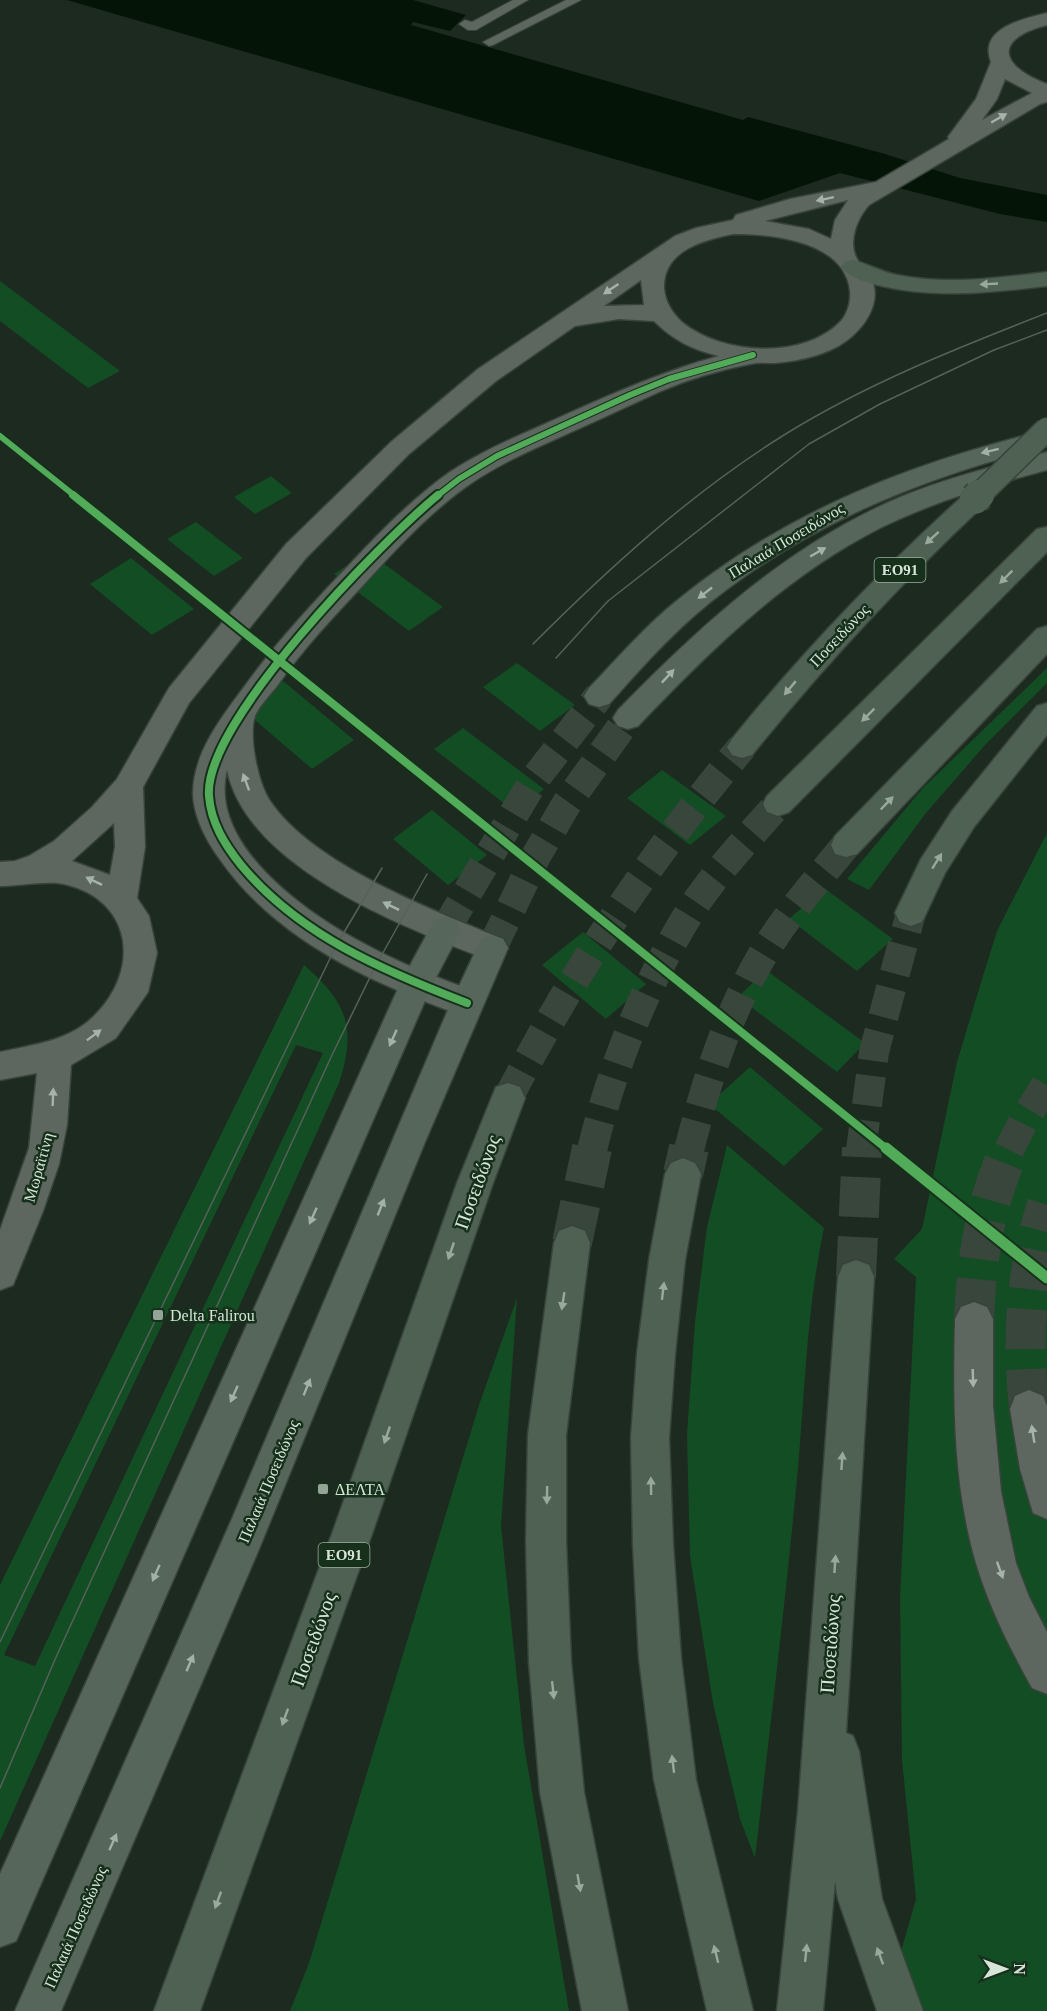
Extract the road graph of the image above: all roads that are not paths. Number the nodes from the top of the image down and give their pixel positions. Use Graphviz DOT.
graph roads {
  1 [pos="575,0"];
  2 [pos="532,1"];
  3 [pos="560,8"];
  4 [pos="1047,9"];
  5 [pos="1038,21"];
  6 [pos="465,24"];
  7 [pos="489,42"];
  8 [pos="1001,63"];
  9 [pos="1047,94"];
  10 [pos="953,146"];
  11 [pos="882,186"];
  12 [pos="704,233"];
  13 [pos="677,245"];
  14 [pos="849,262"];
  15 [pos="1047,279"];
  16 [pos="662,315"];
  17 [pos="564,322"];
  18 [pos="682,333"];
  19 [pos="753,355"];
  20 [pos="669,380"];
  21 [pos="1047,429"];
  22 [pos="1047,438"];
  23 [pos="1047,461"];
  24 [pos="1047,536"];
  25 [pos="1047,636"];
  26 [pos="599,696"];
  27 [pos="1047,714"];
  28 [pos="240,716"];
  29 [pos="628,718"];
  30 [pos="742,747"];
  31 [pos="128,787"];
  32 [pos="778,804"];
  33 [pos="846,846"];
  34 [pos="13,872"];
  35 [pos="122,899"];
  36 [pos="911,913"];
  37 [pos="444,930"];
  38 [pos="492,948"];
  39 [pos="416,984"];
  40 [pos="467,1003"];
  41 [pos="55,1057"];
  42 [pos="0,1066"];
  43 [pos="508,1098"];
  44 [pos="683,1174"];
  45 [pos="572,1243"];
  46 [pos="0,1273"];
  47 [pos="856,1277"];
  48 [pos="974,1319"];
  49 [pos="1029,1409"];
  50 [pos="1047,1500"];
  51 [pos="1047,1673"];
  52 [pos="828,1683"];
  53 [pos="0,1925"];
  54 [pos="38,2011"];
  55 [pos="177,2011"];
  56 [pos="605,2011"];
  57 [pos="730,2011"];
  58 [pos="800,2011"];
  59 [pos="900,2011"];
  1 -- 3 [label="lane"];
  2 -- 3 [label="lane"];
  2 -- 6 [label="lane"];
  3 -- 7 [label="lane"];
  4 -- 5 [label="street"];
  5 -- 8 [label="street"];
  8 -- 9 [label="street"];
  8 -- 10 [label="street"];
  10 -- 9 [label="street, one-way"];
  10 -- 11 [label="street"];
  11 -- 12 [label="street, one-way"];
  11 -- 14 [label="street"];
  12 -- 13 [label="street"];
  12 -- 14 [label="street"];
  13 -- 16 [label="street"];
  13 -- 17 [label="street, one-way"];
  15 -- 14 [label="highway, one-way"];
  14 -- 19 [label="street"];
  16 -- 17 [label="street"];
  16 -- 18 [label="street"];
  17 -- 31 [label="street"];
  18 -- 19 [label="street"];
  18 -- 20 [label="street"];
  19 -- 20 [label="street"];
  20 -- 28 [label="street"];
  21 -- 30 [label="highway, Ποσειδώνος / ΕΟ91, one-way, bridge"];
  22 -- 26 [label="main road, Παλαιά Ποσειδώνος, one-way"];
  29 -- 23 [label="main road, Παλαιά Ποσειδώνος, one-way"];
  24 -- 32 [label="highway, one-way"];
  33 -- 25 [label="highway, one-way"];
  36 -- 27 [label="highway, one-way"];
  37 -- 28 [label="street, one-way"];
  28 -- 39 [label="street"];
  31 -- 34 [label="street"];
  31 -- 35 [label="street"];
  35 -- 34 [label="street, one-way"];
  41 -- 35 [label="street, one-way"];
  37 -- 38 [label="street"];
  37 -- 39 [label="main road"];
  38 -- 40 [label="main road, Παλαιά Ποσειδώνος"];
  39 -- 40 [label="street"];
  39 -- 53 [label="main road, one-way"];
  54 -- 40 [label="main road, Παλαιά Ποσειδώνος, one-way"];
  41 -- 42 [label="street"];
  46 -- 41 [label="street, Μωραϊτίνη, one-way"];
  43 -- 55 [label="highway, Ποσειδώνος / ΕΟ91, one-way"];
  57 -- 44 [label="highway, one-way"];
  45 -- 56 [label="highway, one-way"];
  52 -- 47 [label="highway, Ποσειδώνος, one-way"];
  48 -- 51 [label="street, one-way"];
  50 -- 49 [label="street, one-way"];
  58 -- 52 [label="highway, Ποσειδώνος, one-way"];
  59 -- 52 [label="highway, one-way"];
}
